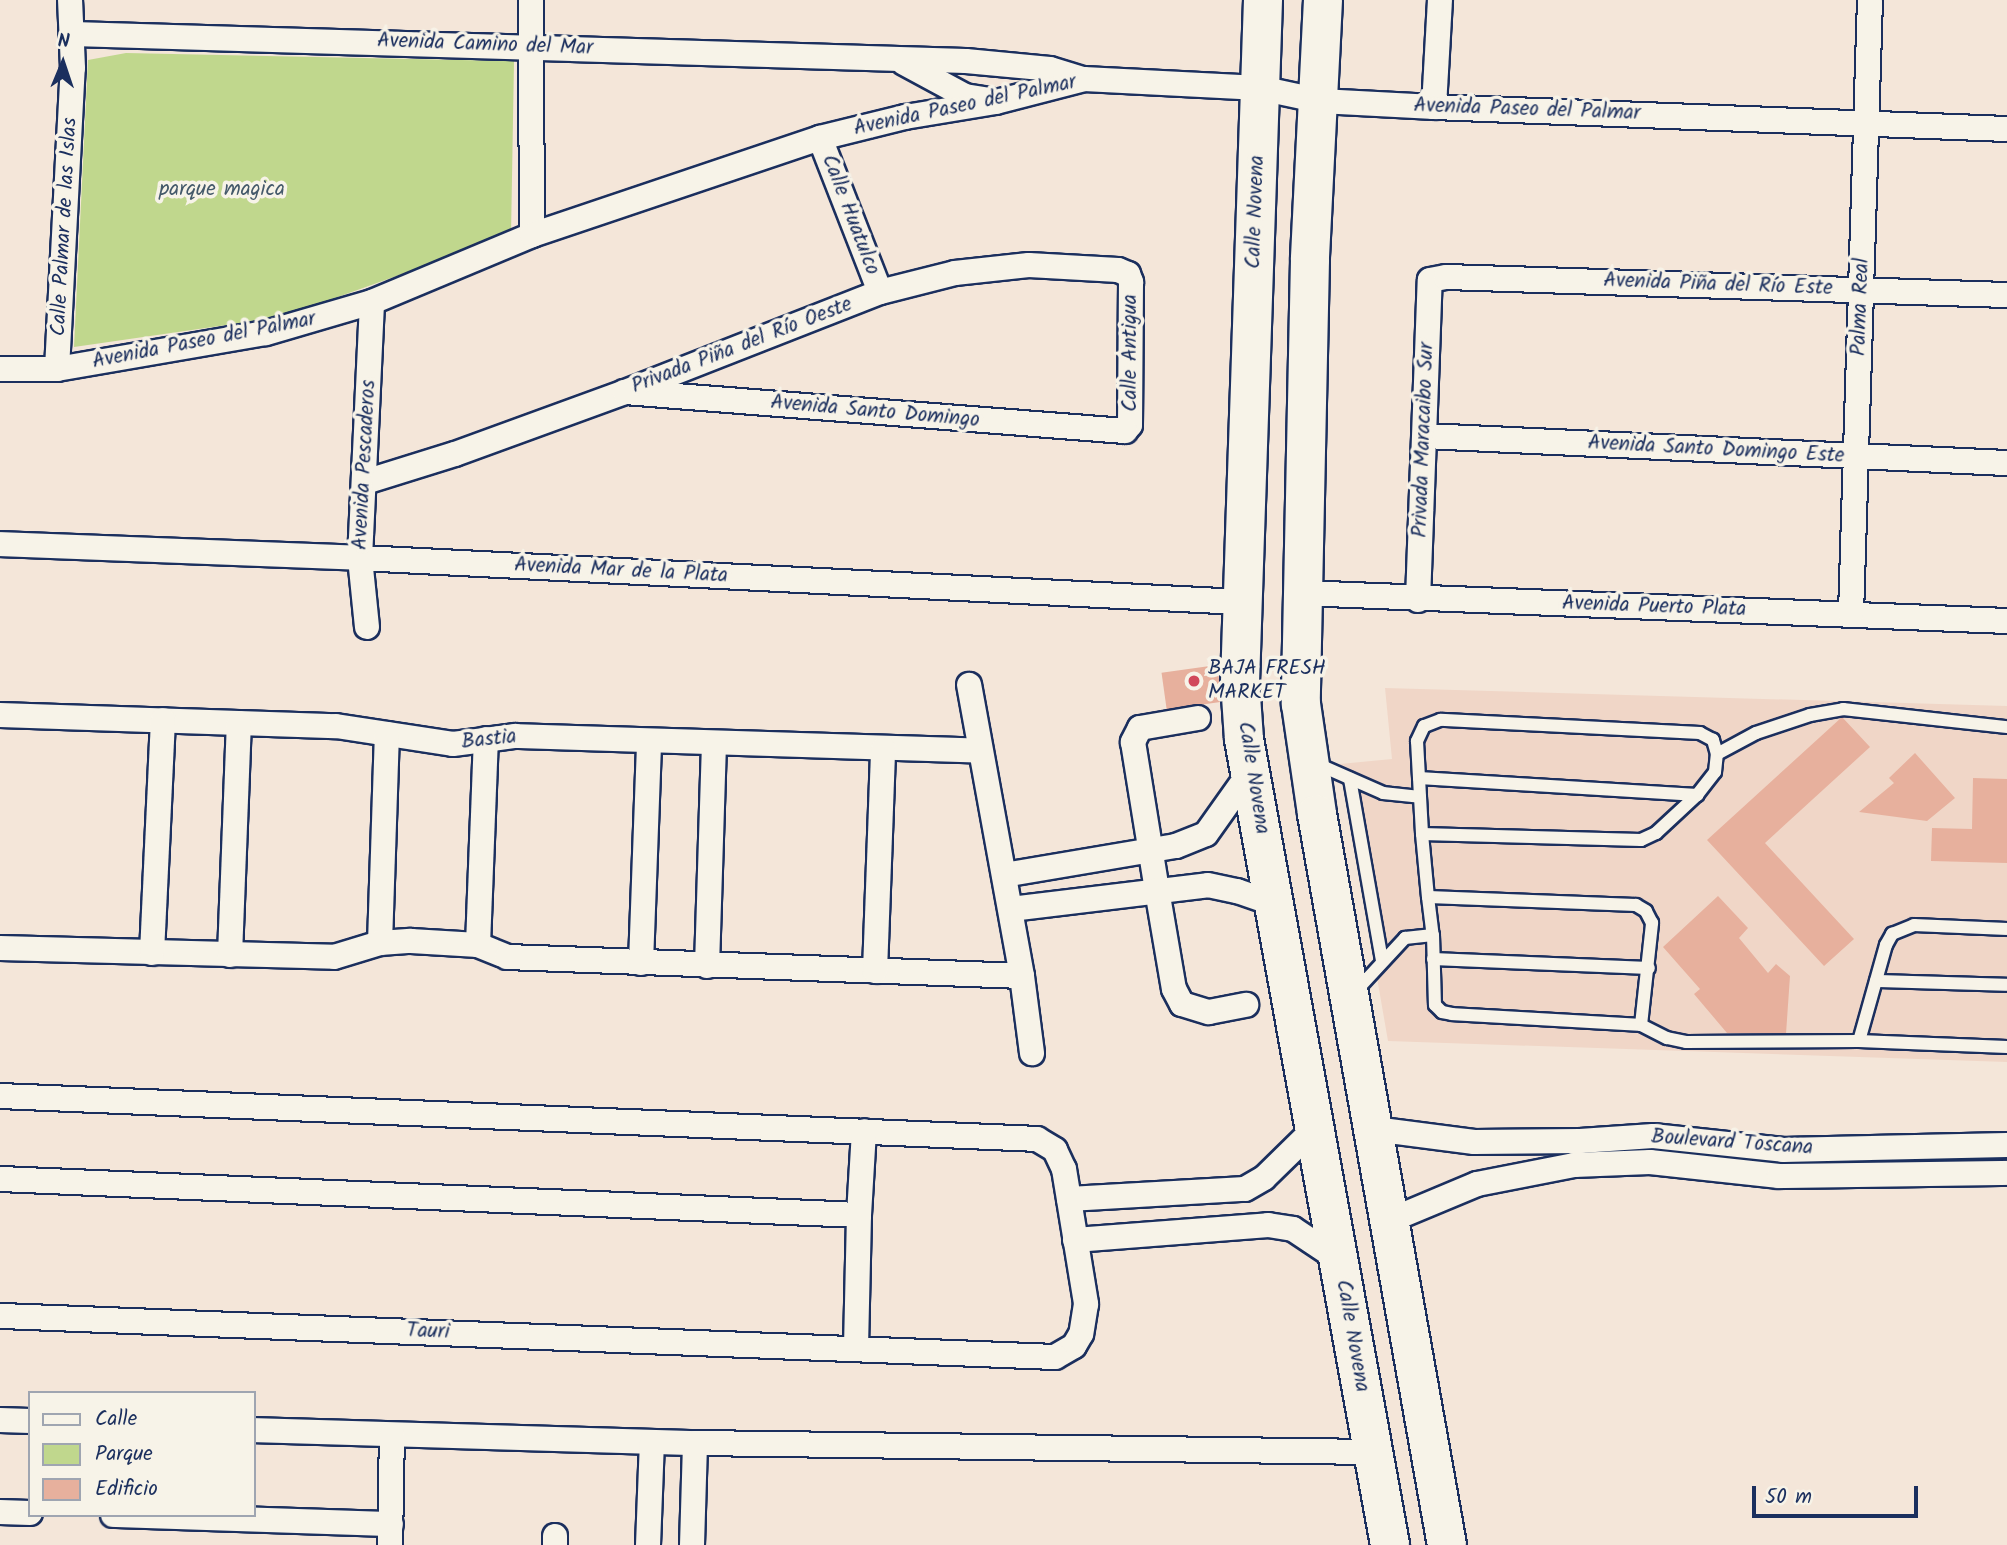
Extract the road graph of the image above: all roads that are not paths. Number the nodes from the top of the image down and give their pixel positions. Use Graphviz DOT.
graph roads {
  1 [pos="70,0"];
  2 [pos="531,0"];
  3 [pos="1263,0"];
  4 [pos="1323,0"];
  5 [pos="1440,0"];
  6 [pos="1870,0"];
  7 [pos="73,34"];
  8 [pos="531,46"];
  9 [pos="898,59"];
  10 [pos="1084,79"];
  11 [pos="1260,88"];
  12 [pos="1320,101"];
  13 [pos="996,102"];
  14 [pos="1434,107"];
  15 [pos="905,117"];
  16 [pos="1866,123"];
  17 [pos="2007,129"];
  18 [pos="820,138"];
  19 [pos="532,236"];
  20 [pos="1128,274"];
  21 [pos="1430,280"];
  22 [pos="1863,289"];
  23 [pos="880,292"];
  24 [pos="2007,295"];
  25 [pos="372,302"];
  26 [pos="0,369"];
  27 [pos="57,369"];
  28 [pos="625,392"];
  29 [pos="1125,431"];
  30 [pos="1424,436"];
  31 [pos="1854,456"];
  32 [pos="2007,463"];
  33 [pos="365,482"];
  34 [pos="0,544"];
  35 [pos="360,558"];
  36 [pos="1301,593"];
  37 [pos="1418,600"];
  38 [pos="1242,602"];
  39 [pos="1851,614"];
  40 [pos="2007,621"];
  41 [pos="367,627"];
  42 [pos="969,685"];
  43 [pos="0,715"];
  44 [pos="1198,718"];
  45 [pos="163,720"];
  46 [pos="239,723"];
  47 [pos="2007,727"];
  48 [pos="387,734"];
  49 [pos="486,739"];
  50 [pos="649,741"];
  51 [pos="714,744"];
  52 [pos="883,749"];
  53 [pos="980,751"];
  54 [pos="1717,754"];
  55 [pos="1309,760"];
  56 [pos="1250,772"];
  57 [pos="1419,778"];
  58 [pos="1350,779"];
  59 [pos="1697,795"];
  60 [pos="1420,797"];
  61 [pos="1422,834"];
  62 [pos="1151,851"];
  63 [pos="1004,875"];
  64 [pos="1157,890"];
  65 [pos="1428,897"];
  66 [pos="1274,904"];
  67 [pos="1011,909"];
  68 [pos="2007,929"];
  69 [pos="1433,935"];
  70 [pos="380,943"];
  71 [pos="478,945"];
  72 [pos="0,948"];
  73 [pos="152,953"];
  74 [pos="230,955"];
  75 [pos="1433,959"];
  76 [pos="1382,961"];
  77 [pos="641,963"];
  78 [pos="707,966"];
  79 [pos="1649,968"];
  80 [pos="876,971"];
  81 [pos="1022,976"];
  82 [pos="1876,981"];
  83 [pos="2007,985"];
  84 [pos="1350,997"];
  85 [pos="1246,1005"];
  86 [pos="1641,1025"];
  87 [pos="1859,1041"];
  88 [pos="2007,1047"];
  89 [pos="1032,1053"];
  90 [pos="0,1096"];
  91 [pos="1315,1129"];
  92 [pos="1374,1129"];
  93 [pos="864,1131"];
  94 [pos="1518,1143"];
  95 [pos="2007,1145"];
  96 [pos="1783,1150"];
  97 [pos="2007,1172"];
  98 [pos="1522,1173"];
  99 [pos="1779,1176"];
  100 [pos="0,1179"];
  101 [pos="1208,1193"];
  102 [pos="1069,1199"];
  103 [pos="859,1215"];
  104 [pos="1391,1220"];
  105 [pos="1212,1230"];
  106 [pos="1075,1240"];
  107 [pos="1338,1259"];
  108 [pos="0,1316"];
  109 [pos="856,1347"];
  110 [pos="0,1420"];
  111 [pos="28,1421"];
  112 [pos="256,1430"];
  113 [pos="392,1435"];
  114 [pos="652,1442"];
  115 [pos="695,1443"];
  116 [pos="1429,1445"];
  117 [pos="1373,1452"];
  118 [pos="0,1512"];
  119 [pos="28,1513"];
  120 [pos="142,1517"];
  121 [pos="391,1534"];
  122 [pos="648,1545"];
  123 [pos="692,1545"];
  124 [pos="1390,1545"];
  125 [pos="1447,1545"];
  1 -- 7 [label="street, Calle Palmar de las Islas"];
  2 -- 8 [label="street"];
  3 -- 11 [label="main road, Calle Novena"];
  4 -- 12 [label="main road"];
  5 -- 14 [label="street"];
  6 -- 16 [label="street, Palma Real"];
  7 -- 8 [label="street, Avenida Camino del Mar"];
  7 -- 27 [label="street, Calle Palmar de las Islas"];
  8 -- 9 [label="street, Avenida Camino del Mar"];
  8 -- 19 [label="street"];
  9 -- 10 [label="street, Avenida Camino del Mar"];
  9 -- 13 [label="street, Avenida Camino del Mar"];
  9 -- 15 [label="street"];
  10 -- 11 [label="street, Avenida Paseo del Palmar"];
  10 -- 13 [label="street, Avenida Paseo del Palmar"];
  11 -- 12 [label="street, Avenida Paseo del Palmar"];
  11 -- 38 [label="main road, Calle Novena"];
  12 -- 14 [label="street, Avenida Paseo del Palmar"];
  12 -- 36 [label="main road"];
  13 -- 15 [label="street, Avenida Paseo del Palmar"];
  14 -- 16 [label="street, Avenida Paseo del Palmar"];
  15 -- 18 [label="street, Avenida Paseo del Palmar"];
  16 -- 17 [label="street, Avenida Paseo del Palmar"];
  16 -- 22 [label="street, Palma Real"];
  18 -- 19 [label="street, Avenida Paseo del Palmar"];
  18 -- 23 [label="street, Calle Huatulco"];
  19 -- 25 [label="street, Avenida Paseo del Palmar"];
  20 -- 23 [label="street, Privada Piña del Río Oeste"];
  20 -- 29 [label="street, Calle Antigua"];
  21 -- 22 [label="street, Avenida Piña del Río Este"];
  21 -- 30 [label="street, Privada Maracaibo Sur"];
  22 -- 24 [label="street, Avenida Piña del Río Este"];
  22 -- 31 [label="street, Palma Real"];
  23 -- 28 [label="street, Privada Piña del Río Oeste"];
  25 -- 27 [label="street, Avenida Paseo del Palmar"];
  25 -- 33 [label="street, Avenida Pescaderos"];
  26 -- 27 [label="street, Avenida Paseo del Palmar"];
  28 -- 29 [label="street, Avenida Santo Domingo"];
  28 -- 33 [label="street, Privada Piña del Río Oeste"];
  30 -- 31 [label="street, Avenida Santo Domingo Este"];
  30 -- 37 [label="street, Privada Maracaibo Sur"];
  31 -- 32 [label="street, Avenida Santo Domingo Este"];
  31 -- 39 [label="street, Palma Real"];
  33 -- 35 [label="street, Avenida Pescaderos"];
  34 -- 35 [label="street, Avenida Mar de la Plata"];
  35 -- 38 [label="street, Avenida Mar de la Plata"];
  35 -- 41 [label="street, Avenida Pescaderos"];
  36 -- 37 [label="street, Avenida Puerto Plata"];
  36 -- 55 [label="main road"];
  37 -- 39 [label="street, Avenida Puerto Plata"];
  38 -- 56 [label="main road, Calle Novena"];
  39 -- 40 [label="street, Avenida Puerto Plata"];
  42 -- 53 [label="street"];
  43 -- 45 [label="street, Bastia"];
  44 -- 62 [label="street"];
  45 -- 46 [label="street, Bastia"];
  45 -- 73 [label="street"];
  46 -- 48 [label="street, Bastia"];
  46 -- 74 [label="street"];
  47 -- 54 [label="lane"];
  48 -- 49 [label="street, Bastia"];
  48 -- 70 [label="street"];
  49 -- 50 [label="street, Bastia"];
  49 -- 71 [label="street"];
  50 -- 51 [label="street, Bastia"];
  50 -- 77 [label="street"];
  51 -- 52 [label="street, Bastia"];
  51 -- 78 [label="street"];
  52 -- 53 [label="street, Bastia"];
  52 -- 80 [label="street"];
  53 -- 63 [label="street"];
  54 -- 57 [label="lane"];
  54 -- 59 [label="lane"];
  55 -- 58 [label="lane"];
  55 -- 84 [label="main road"];
  56 -- 62 [label="street"];
  56 -- 66 [label="main road, Calle Novena"];
  57 -- 59 [label="lane"];
  57 -- 60 [label="lane"];
  58 -- 60 [label="lane"];
  58 -- 76 [label="lane"];
  59 -- 61 [label="lane"];
  60 -- 61 [label="lane"];
  61 -- 65 [label="lane"];
  62 -- 63 [label="street"];
  62 -- 64 [label="street"];
  63 -- 67 [label="street"];
  64 -- 66 [label="street"];
  64 -- 67 [label="street"];
  64 -- 85 [label="street"];
  65 -- 69 [label="lane"];
  65 -- 79 [label="lane"];
  66 -- 91 [label="main road, Calle Novena"];
  67 -- 81 [label="street"];
  68 -- 82 [label="lane"];
  69 -- 75 [label="lane"];
  69 -- 76 [label="lane"];
  70 -- 71 [label="street"];
  70 -- 74 [label="street"];
  71 -- 77 [label="street"];
  72 -- 73 [label="street"];
  73 -- 74 [label="street"];
  75 -- 79 [label="lane"];
  75 -- 86 [label="lane"];
  76 -- 84 [label="lane"];
  77 -- 78 [label="street"];
  78 -- 80 [label="street"];
  79 -- 86 [label="lane"];
  80 -- 81 [label="street"];
  81 -- 89 [label="street"];
  82 -- 83 [label="lane"];
  82 -- 87 [label="lane"];
  84 -- 92 [label="main road"];
  86 -- 87 [label="lane"];
  87 -- 88 [label="lane"];
  90 -- 93 [label="street"];
  91 -- 101 [label="street"];
  91 -- 107 [label="main road, Calle Novena"];
  92 -- 94 [label="street, Boulevard Toscana"];
  92 -- 104 [label="main road"];
  93 -- 102 [label="street"];
  93 -- 103 [label="street"];
  94 -- 96 [label="street, Boulevard Toscana"];
  94 -- 98 [label="street"];
  95 -- 96 [label="street, Boulevard Toscana"];
  96 -- 99 [label="street"];
  97 -- 99 [label="street, Boulevard Toscana"];
  98 -- 99 [label="street, Boulevard Toscana"];
  98 -- 104 [label="street, Boulevard Toscana"];
  100 -- 103 [label="street"];
  101 -- 102 [label="street"];
  101 -- 105 [label="street"];
  102 -- 106 [label="street"];
  103 -- 109 [label="street"];
  104 -- 116 [label="main road"];
  105 -- 106 [label="street"];
  105 -- 107 [label="street"];
  106 -- 109 [label="street, Tauri"];
  107 -- 117 [label="main road, Calle Novena"];
  108 -- 109 [label="street, Tauri"];
  110 -- 111 [label="street"];
  112 -- 113 [label="street"];
  113 -- 114 [label="street"];
  113 -- 121 [label="street"];
  114 -- 115 [label="street"];
  114 -- 122 [label="street"];
  115 -- 117 [label="street"];
  115 -- 123 [label="street"];
  116 -- 117 [label="main road"];
  116 -- 125 [label="main road"];
  117 -- 124 [label="main road, Calle Novena"];
  118 -- 119 [label="street"];
  120 -- 121 [label="street"];
}
